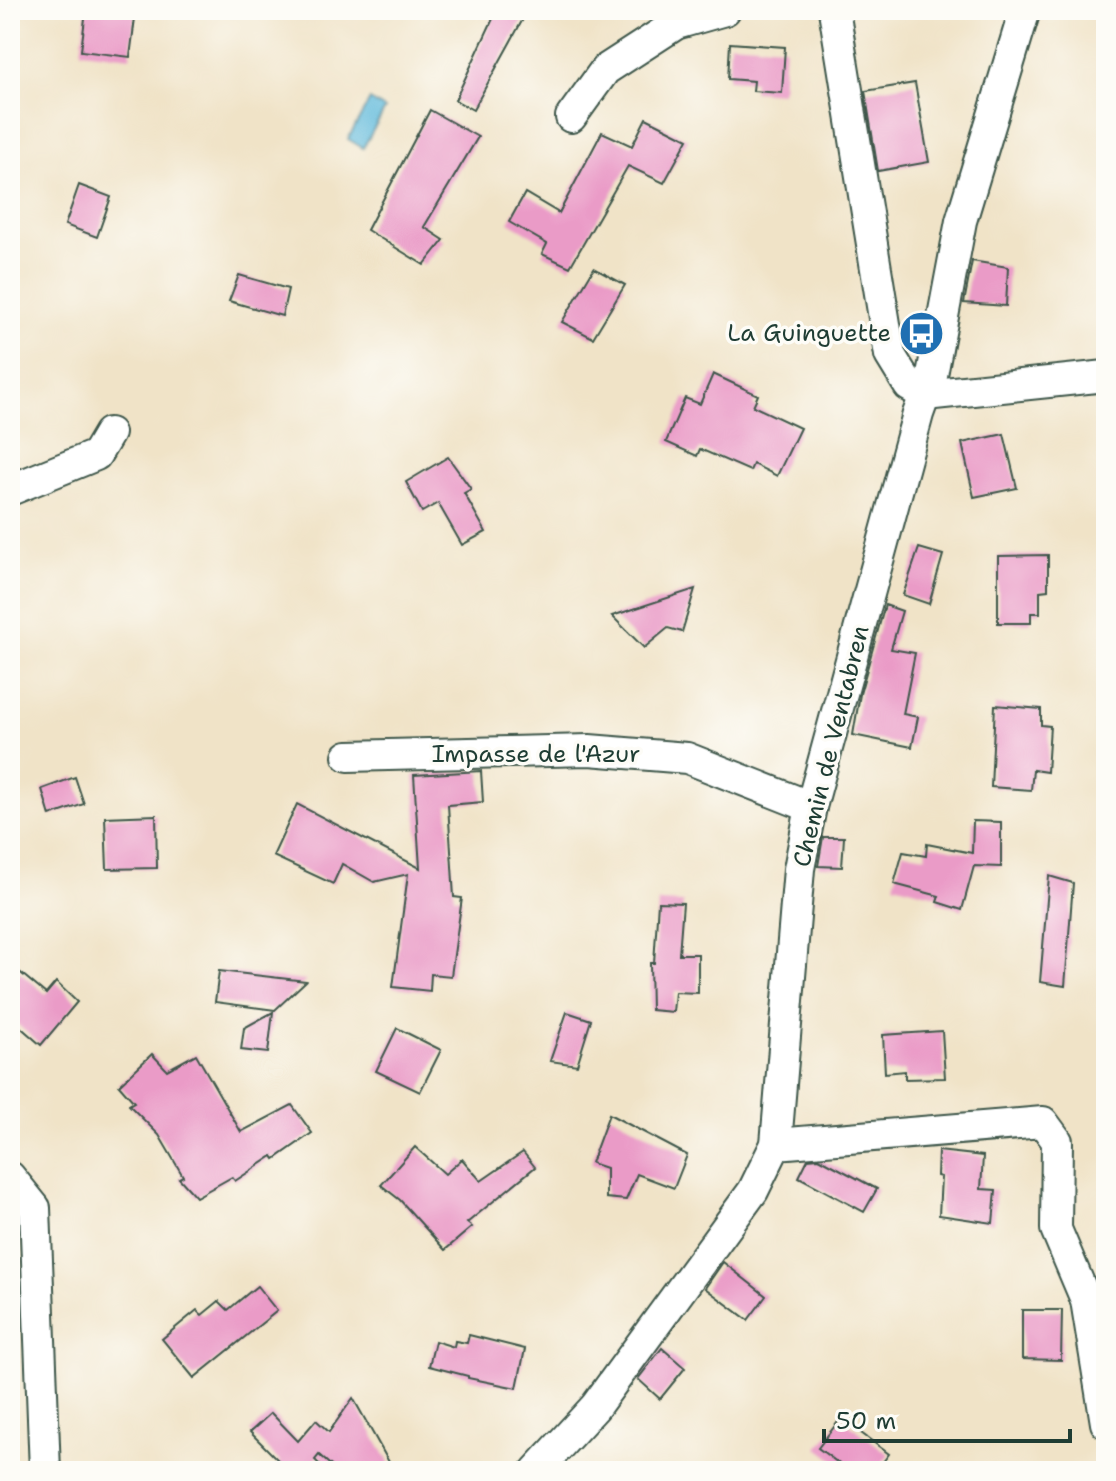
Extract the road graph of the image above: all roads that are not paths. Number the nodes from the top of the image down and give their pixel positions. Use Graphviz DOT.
graph roads {
  1 [pos="725,10"];
  2 [pos="834,10"];
  3 [pos="1025,10"];
  4 [pos="571,117"];
  5 [pos="1106,376"];
  6 [pos="925,395"];
  7 [pos="109,433"];
  8 [pos="10,490"];
  9 [pos="348,756"];
  10 [pos="811,807"];
  11 [pos="776,1144"];
  12 [pos="10,1177"];
  13 [pos="1106,1423"];
  14 [pos="45,1471"];
  15 [pos="536,1471"];
  1 -- 4 [label="street"];
  2 -- 6 [label="street"];
  3 -- 6 [label="street, Chemin de Ventabren"];
  5 -- 6 [label="street"];
  6 -- 10 [label="street, Chemin de Ventabren"];
  7 -- 8 [label="street"];
  9 -- 10 [label="street, Impasse de l'Azur"];
  10 -- 11 [label="street, Chemin de Ventabren"];
  11 -- 13 [label="street"];
  11 -- 15 [label="street, Chemin de Ventabren"];
  12 -- 14 [label="street"];
}
